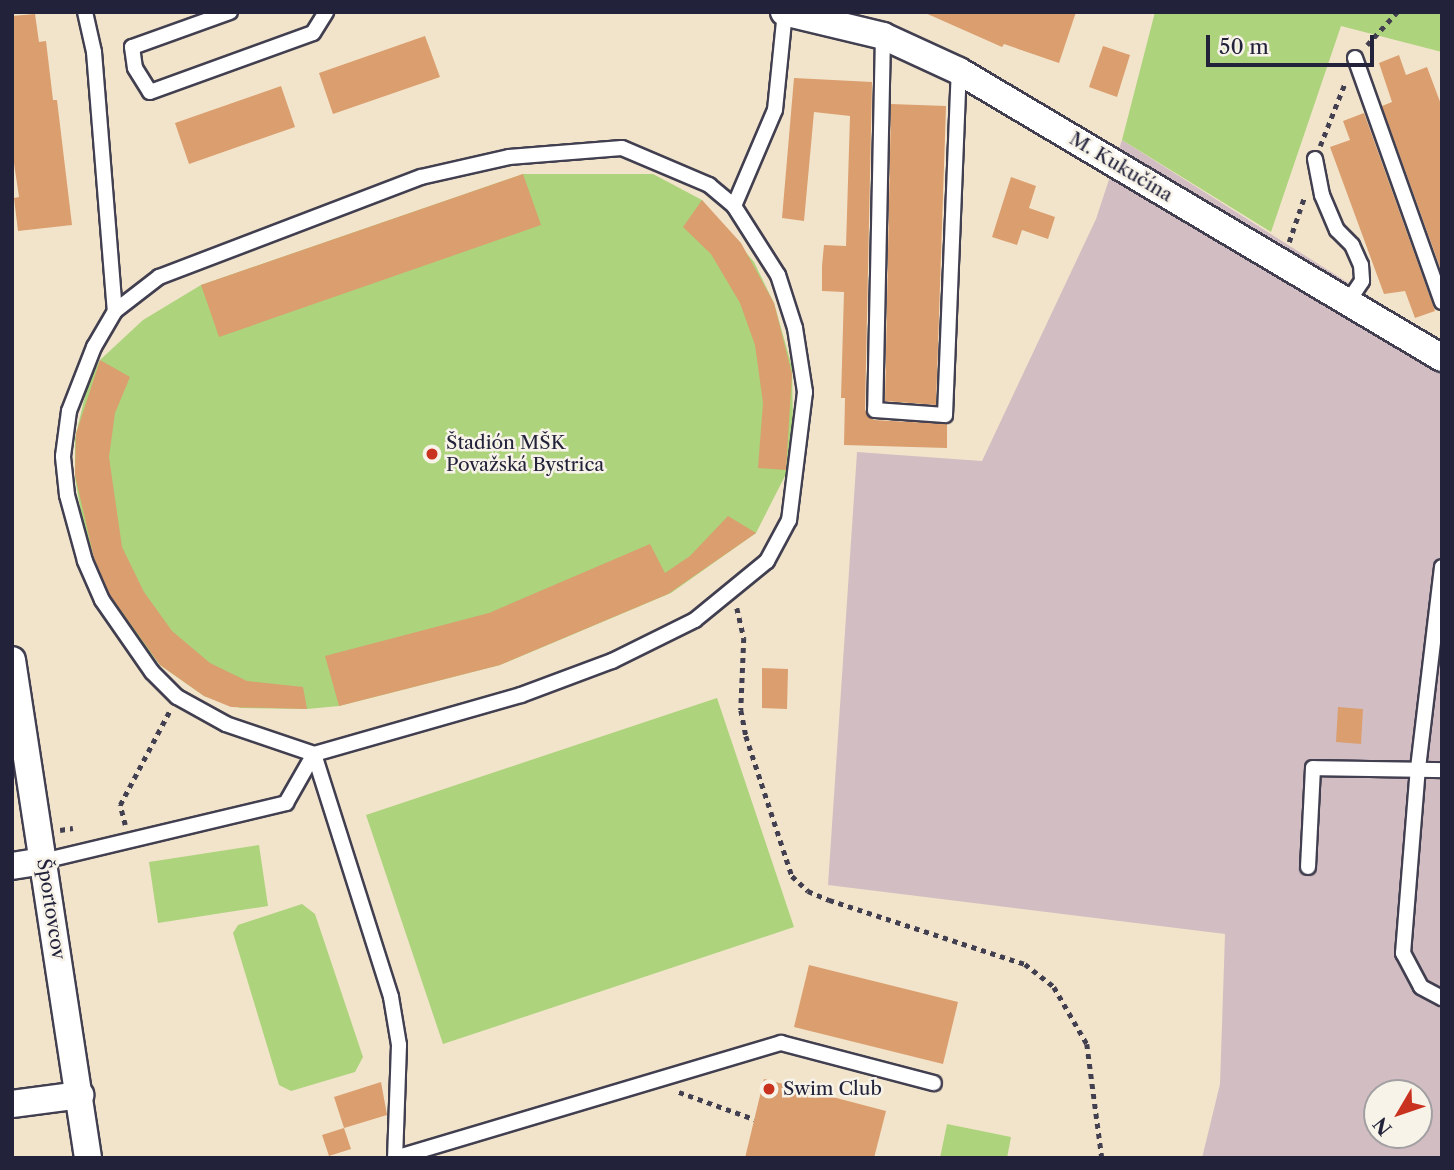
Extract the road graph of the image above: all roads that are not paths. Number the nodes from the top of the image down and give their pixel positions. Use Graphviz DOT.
graph roads {
  1 [pos="85,12"];
  2 [pos="230,12"];
  3 [pos="326,12"];
  4 [pos="785,12"];
  5 [pos="883,36"];
  6 [pos="1355,58"];
  7 [pos="959,71"];
  8 [pos="1315,159"];
  9 [pos="734,206"];
  10 [pos="1348,302"];
  11 [pos="1442,302"];
  12 [pos="115,311"];
  13 [pos="1442,358"];
  14 [pos="1442,567"];
  15 [pos="1438,637"];
  16 [pos="12,660"];
  17 [pos="18,733"];
  18 [pos="314,754"];
  19 [pos="1418,766"];
  20 [pos="1442,770"];
  21 [pos="43,861"];
  22 [pos="12,866"];
  23 [pos="1308,867"];
  24 [pos="1442,998"];
  25 [pos="934,1083"];
  26 [pos="80,1095"];
  27 [pos="12,1104"];
  28 [pos="88,1158"];
  29 [pos="395,1158"];
  1 -- 12 [label="lane"];
  2 -- 3 [label="lane"];
  4 -- 5 [label="street, M. Kukučína"];
  4 -- 9 [label="lane"];
  5 -- 7 [label="street, M. Kukučína"];
  5 -- 7 [label="lane"];
  6 -- 11 [label="lane"];
  7 -- 10 [label="street, M. Kukučína"];
  8 -- 10 [label="lane"];
  9 -- 12 [label="lane"];
  9 -- 18 [label="lane"];
  10 -- 13 [label="street, M. Kukučína"];
  12 -- 18 [label="lane"];
  14 -- 15 [label="lane"];
  15 -- 19 [label="lane"];
  16 -- 17 [label="street, Športovcov"];
  17 -- 21 [label="street, Športovcov"];
  18 -- 21 [label="lane"];
  18 -- 29 [label="lane"];
  19 -- 20 [label="lane"];
  19 -- 23 [label="lane"];
  19 -- 24 [label="lane"];
  21 -- 22 [label="street"];
  21 -- 26 [label="street, Športovcov"];
  25 -- 29 [label="lane"];
  26 -- 27 [label="street"];
  26 -- 28 [label="street, Športovcov"];
}
